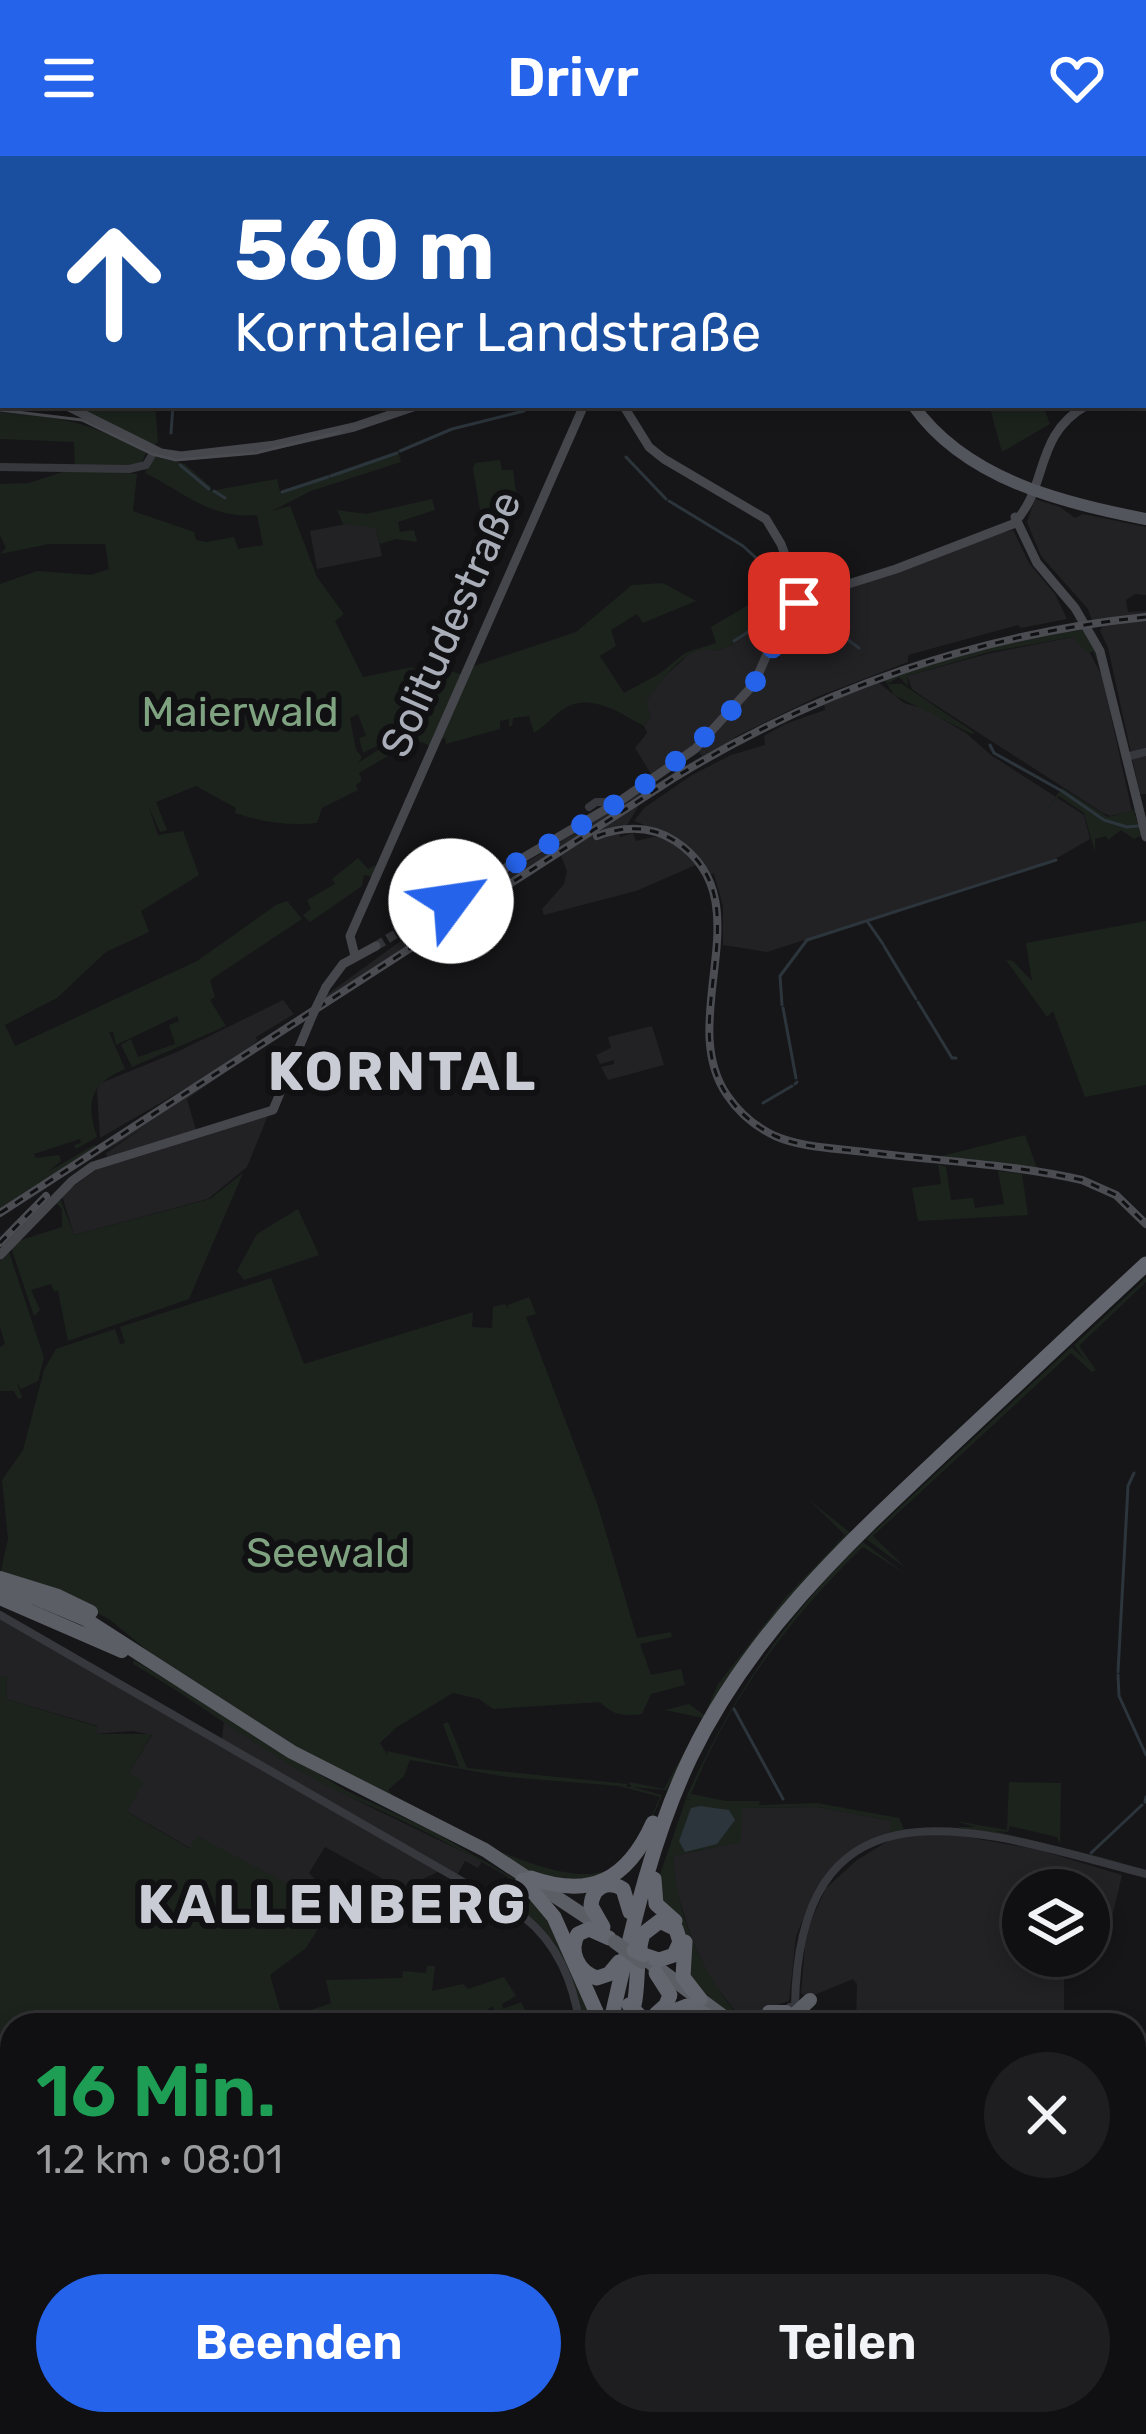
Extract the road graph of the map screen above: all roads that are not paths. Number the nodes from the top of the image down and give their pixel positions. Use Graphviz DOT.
graph roads {
  1 [pos="71,408"];
  2 [pos="410,408"];
  3 [pos="583,408"];
  4 [pos="625,408"];
  5 [pos="917,408"];
  6 [pos="1083,408"];
  7 [pos="155,450"];
  8 [pos="0,467"];
  9 [pos="1033,485"];
  10 [pos="1146,517"];
  11 [pos="1016,519"];
  12 [pos="802,598"];
  13 [pos="1146,752"];
  14 [pos="1126,757"];
  15 [pos="1144,828"];
  16 [pos="451,901"];
  17 [pos="376,946"];
  18 [pos="355,956"];
  19 [pos="0,1255"];
  20 [pos="1146,1268"];
  21 [pos="1068,1340"];
  22 [pos="3,1587"];
  23 [pos="0,1615"];
  24 [pos="158,1668"];
  25 [pos="675,1796"];
  26 [pos="656,1816"];
  27 [pos="1146,1873"];
  28 [pos="525,1878"];
  29 [pos="654,1879"];
  30 [pos="630,1915"];
  31 [pos="611,1936"];
  32 [pos="641,1956"];
  33 [pos="619,1962"];
  34 [pos="656,1973"];
  35 [pos="700,1999"];
  36 [pos="769,2012"];
  37 [pos="576,2013"];
  38 [pos="603,2013"];
  39 [pos="611,2013"];
  40 [pos="612,2013"];
  41 [pos="633,2013"];
  42 [pos="634,2013"];
  43 [pos="651,2013"];
  44 [pos="657,2013"];
  45 [pos="707,2013"];
  46 [pos="712,2013"];
  47 [pos="715,2013"];
  48 [pos="766,2013"];
  49 [pos="793,2013"];
  50 [pos="798,2013"];
  1 -- 7 [label="main road"];
  2 -- 7 [label="main road"];
  3 -- 18 [label="main road, Solitudestraße"];
  4 -- 12 [label="main road"];
  5 -- 9 [label="main road"];
  6 -- 9 [label="main road"];
  7 -- 8 [label="street"];
  9 -- 10 [label="main road"];
  9 -- 11 [label="main road"];
  11 -- 12 [label="main road"];
  11 -- 14 [label="main road"];
  12 -- 16 [label="main road"];
  13 -- 14 [label="street"];
  14 -- 15 [label="main road"];
  17 -- 18 [label="main road"];
  18 -- 19 [label="main road, bridge"];
  20 -- 21 [label="highway"];
  21 -- 25 [label="highway"];
  21 -- 25 [label="highway"];
  22 -- 24 [label="highway"];
  22 -- 24 [label="highway"];
  23 -- 37 [label="street"];
  24 -- 28 [label="highway"];
  25 -- 26 [label="highway"];
  25 -- 29 [label="highway"];
  25 -- 40 [label="highway"];
  26 -- 28 [label="highway"];
  26 -- 30 [label="highway"];
  27 -- 50 [label="street"];
  28 -- 31 [label="highway"];
  28 -- 38 [label="highway"];
  29 -- 35 [label="highway"];
  29 -- 41 [label="highway"];
  30 -- 31 [label="highway"];
  30 -- 33 [label="highway"];
  31 -- 32 [label="highway, bridge"];
  31 -- 33 [label="highway"];
  32 -- 34 [label="highway"];
  32 -- 35 [label="highway"];
  32 -- 42 [label="highway"];
  33 -- 39 [label="highway"];
  34 -- 44 [label="highway"];
  34 -- 46 [label="highway"];
  35 -- 47 [label="highway"];
  36 -- 48 [label="street"];
  36 -- 49 [label="highway"];
  43 -- 45 [label="highway"];
}
